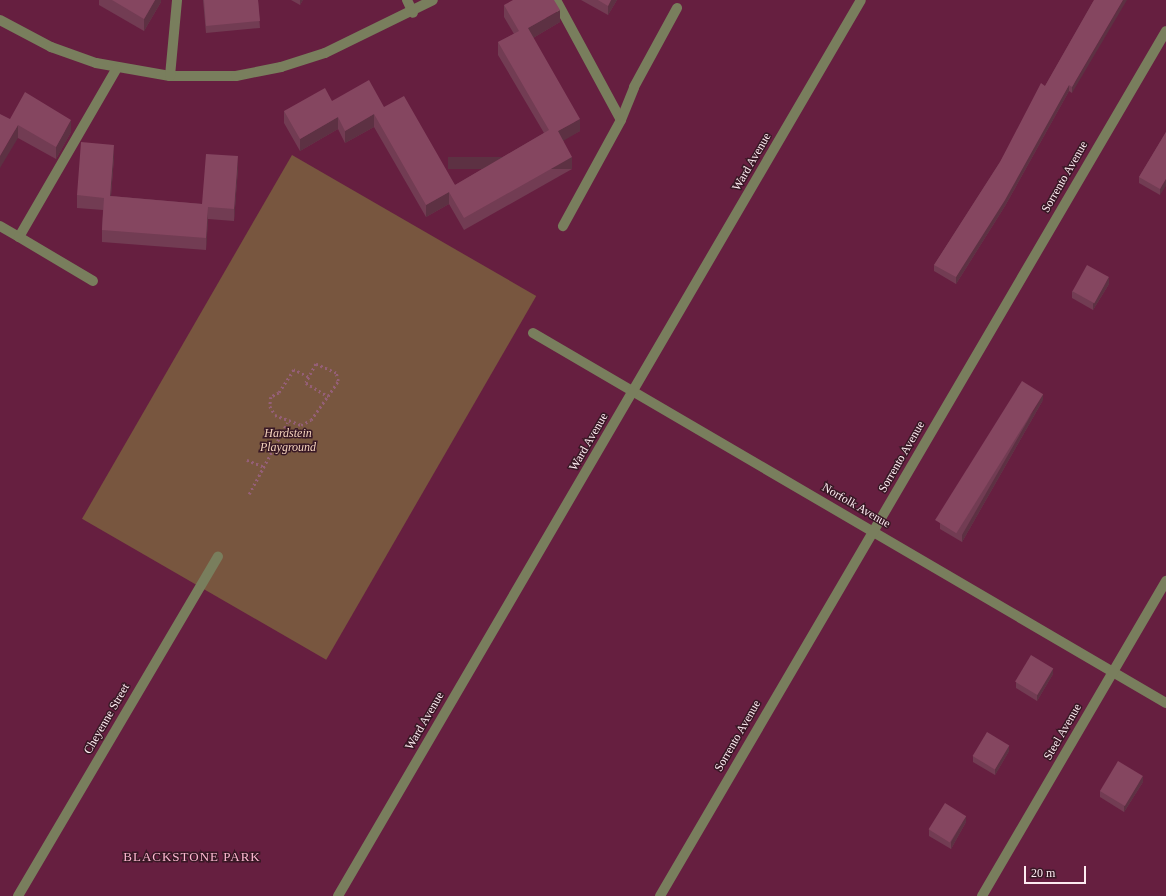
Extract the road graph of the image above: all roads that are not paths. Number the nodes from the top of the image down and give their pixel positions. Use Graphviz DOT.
graph roads {
  1 [pos="177,0"];
  2 [pos="407,0"];
  3 [pos="433,0"];
  4 [pos="556,0"];
  5 [pos="861,0"];
  6 [pos="677,8"];
  7 [pos="413,13"];
  8 [pos="0,20"];
  9 [pos="1166,31"];
  10 [pos="117,68"];
  11 [pos="170,76"];
  12 [pos="621,120"];
  13 [pos="0,226"];
  14 [pos="563,226"];
  15 [pos="19,237"];
  16 [pos="93,281"];
  17 [pos="533,332"];
  18 [pos="634,391"];
  19 [pos="873,531"];
  20 [pos="218,556"];
  21 [pos="1166,582"];
  22 [pos="1113,672"];
  23 [pos="1166,703"];
  24 [pos="18,896"];
  25 [pos="338,896"];
  26 [pos="660,896"];
  27 [pos="982,896"];
  1 -- 11 [label="street"];
  2 -- 7 [label="street"];
  3 -- 7 [label="street"];
  4 -- 12 [label="street"];
  5 -- 18 [label="street, Ward Avenue"];
  6 -- 12 [label="street"];
  7 -- 11 [label="street"];
  8 -- 10 [label="street"];
  9 -- 19 [label="street, Sorrento Avenue"];
  10 -- 11 [label="street"];
  10 -- 15 [label="street"];
  12 -- 14 [label="street"];
  13 -- 15 [label="street"];
  15 -- 16 [label="street"];
  17 -- 18 [label="street, Norfolk Avenue"];
  18 -- 19 [label="street, Norfolk Avenue"];
  18 -- 25 [label="street, Ward Avenue"];
  19 -- 22 [label="street, Norfolk Avenue"];
  19 -- 26 [label="street, Sorrento Avenue"];
  20 -- 24 [label="street, Cheyenne Street"];
  21 -- 22 [label="street, Steel Avenue"];
  22 -- 23 [label="street, Norfolk Avenue"];
  22 -- 27 [label="street, Steel Avenue"];
}
